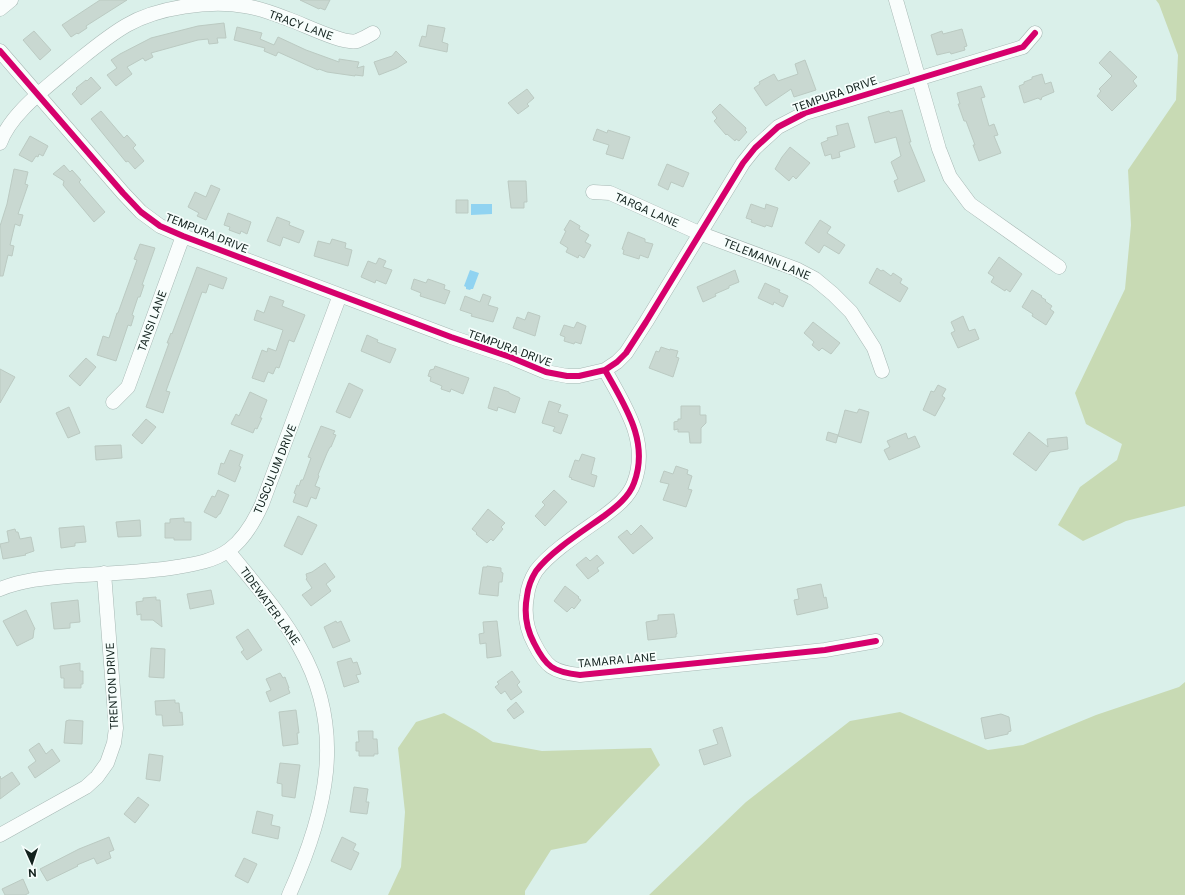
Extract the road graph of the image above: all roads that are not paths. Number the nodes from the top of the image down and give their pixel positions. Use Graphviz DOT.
graph roads {
  1 [pos="11,0"];
  2 [pos="896,0"];
  3 [pos="0,10"];
  4 [pos="373,33"];
  5 [pos="1035,33"];
  6 [pos="0,51"];
  7 [pos="918,78"];
  8 [pos="38,95"];
  9 [pos="0,143"];
  10 [pos="593,192"];
  11 [pos="699,233"];
  12 [pos="183,236"];
  13 [pos="1059,267"];
  14 [pos="340,295"];
  15 [pos="605,370"];
  16 [pos="882,371"];
  17 [pos="113,402"];
  18 [pos="228,551"];
  19 [pos="104,573"];
  20 [pos="0,589"];
  21 [pos="876,640"];
  22 [pos="0,835"];
  23 [pos="289,895"];
  1 -- 3 [label="street"];
  2 -- 7 [label="street"];
  4 -- 8 [label="street, TRACY LANE"];
  5 -- 7 [label="street, TEMPURA DRIVE"];
  6 -- 8 [label="street, TEMPURA DRIVE"];
  7 -- 11 [label="street, TEMPURA DRIVE"];
  7 -- 13 [label="street"];
  8 -- 9 [label="street, TRACY LANE"];
  8 -- 12 [label="street, TEMPURA DRIVE"];
  10 -- 11 [label="street, TARGA LANE"];
  11 -- 15 [label="street, TEMPURA DRIVE"];
  11 -- 16 [label="street, TELEMANN LANE"];
  12 -- 14 [label="street, TEMPURA DRIVE"];
  12 -- 17 [label="street, TANSI LANE"];
  14 -- 15 [label="street, TEMPURA DRIVE"];
  14 -- 18 [label="street, TUSCULUM DRIVE"];
  15 -- 21 [label="street, TAMARA LANE"];
  18 -- 19 [label="street, TUSCULUM DRIVE"];
  18 -- 23 [label="street, TIDEWATER LANE"];
  19 -- 20 [label="street, TUSCULUM DRIVE"];
  19 -- 22 [label="street, TRENTON DRIVE"];
}
